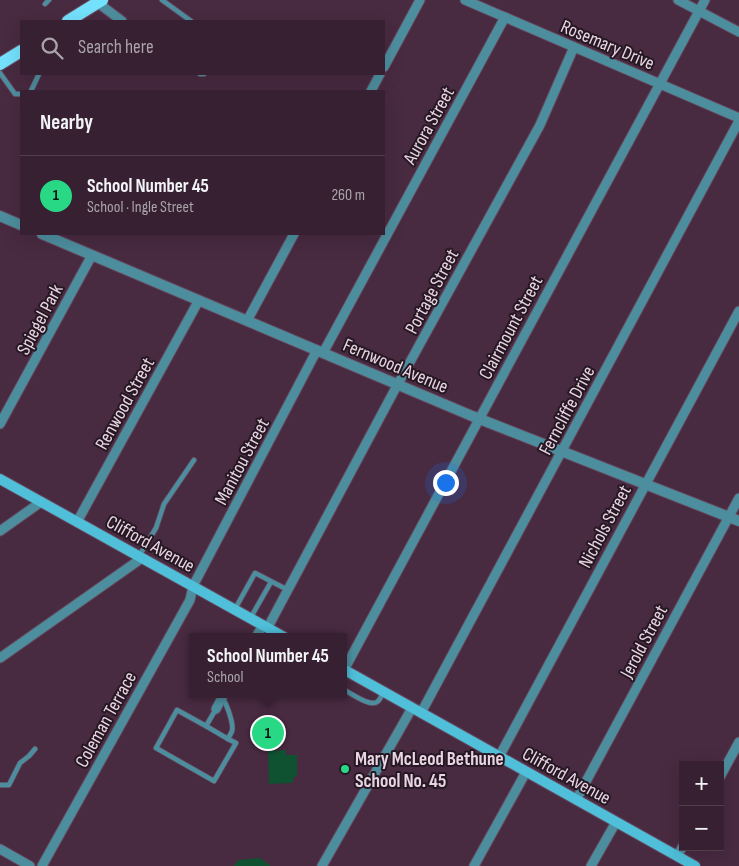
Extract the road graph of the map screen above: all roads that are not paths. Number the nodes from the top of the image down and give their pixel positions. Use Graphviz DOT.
graph roads {
  1 [pos="162,0"];
  2 [pos="420,0"];
  3 [pos="465,0"];
  4 [pos="678,0"];
  5 [pos="705,0"];
  6 [pos="101,1"];
  7 [pos="699,11"];
  8 [pos="505,17"];
  9 [pos="70,20"];
  10 [pos="121,20"];
  11 [pos="190,20"];
  12 [pos="739,32"];
  13 [pos="574,47"];
  14 [pos="20,52"];
  15 [pos="0,64"];
  16 [pos="385,65"];
  17 [pos="0,73"];
  18 [pos="39,75"];
  19 [pos="379,75"];
  20 [pos="659,84"];
  21 [pos="31,90"];
  22 [pos="372,90"];
  23 [pos="20,94"];
  24 [pos="739,119"];
  25 [pos="0,216"];
  26 [pos="20,225"];
  27 [pos="385,234"];
  28 [pos="44,235"];
  29 [pos="293,235"];
  30 [pos="385,235"];
  31 [pos="92,255"];
  32 [pos="199,300"];
  33 [pos="739,311"];
  34 [pos="247,321"];
  35 [pos="320,352"];
  36 [pos="398,385"];
  37 [pos="478,419"];
  38 [pos="0,424"];
  39 [pos="562,451"];
  40 [pos="194,460"];
  41 [pos="0,479"];
  42 [pos="645,484"];
  43 [pos="739,498"];
  44 [pos="41,502"];
  45 [pos="734,519"];
  46 [pos="77,522"];
  47 [pos="0,531"];
  48 [pos="140,557"];
  49 [pos="271,582"];
  50 [pos="193,586"];
  51 [pos="288,590"];
  52 [pos="235,609"];
  53 [pos="251,618"];
  54 [pos="265,626"];
  55 [pos="259,633"];
  56 [pos="277,633"];
  57 [pos="0,658"];
  58 [pos="347,662"];
  59 [pos="347,671"];
  60 [pos="347,691"];
  61 [pos="383,692"];
  62 [pos="222,698"];
  63 [pos="224,698"];
  64 [pos="216,709"];
  65 [pos="417,710"];
  66 [pos="206,726"];
  67 [pos="228,739"];
  68 [pos="739,742"];
  69 [pos="35,749"];
  70 [pos="499,757"];
  71 [pos="724,770"];
  72 [pos="526,772"];
  73 [pos="0,785"];
  74 [pos="576,800"];
  75 [pos="616,822"];
  76 [pos="0,849"];
  77 [pos="680,851"];
  78 [pos="677,856"];
  79 [pos="30,866"];
  80 [pos="42,866"];
  81 [pos="322,866"];
  82 [pos="474,866"];
  83 [pos="591,866"];
  84 [pos="695,866"];
  1 -- 11 [label="lane"];
  2 -- 16 [label="street"];
  3 -- 8 [label="street, Rosemary Drive"];
  4 -- 7 [label="street"];
  5 -- 7 [label="street, Clairmount Street"];
  6 -- 9 [label="main road"];
  6 -- 10 [label="street"];
  7 -- 12 [label="street"];
  7 -- 20 [label="street, Clairmount Street"];
  8 -- 13 [label="street, Rosemary Drive"];
  8 -- 27 [label="street, Aurora Street"];
  13 -- 20 [label="street, Rosemary Drive"];
  13 -- 36 [label="street, Portage Street"];
  14 -- 15 [label="main road"];
  17 -- 23 [label="lane"];
  18 -- 21 [label="lane"];
  19 -- 22 [label="street"];
  20 -- 24 [label="street, Rosemary Drive"];
  20 -- 37 [label="street, Clairmount Street"];
  24 -- 39 [label="street, Ferncliffe Drive"];
  25 -- 26 [label="street"];
  28 -- 31 [label="street, Fernwood Avenue"];
  29 -- 34 [label="street"];
  30 -- 35 [label="street, Aurora Street"];
  31 -- 32 [label="street, Fernwood Avenue"];
  31 -- 38 [label="street, Spiegel Park"];
  32 -- 34 [label="street, Fernwood Avenue"];
  32 -- 46 [label="street, Renwood Street"];
  33 -- 42 [label="street, Nichols Street"];
  34 -- 35 [label="street, Fernwood Avenue"];
  35 -- 36 [label="street, Fernwood Avenue"];
  35 -- 50 [label="street, Manitou Street"];
  36 -- 37 [label="street, Fernwood Avenue"];
  36 -- 51 [label="street, Portage Street"];
  37 -- 39 [label="street, Fernwood Avenue"];
  37 -- 58 [label="street, Clairmount Street"];
  39 -- 42 [label="street, Fernwood Avenue"];
  39 -- 65 [label="street, Ferncliffe Drive"];
  40 -- 48 [label="lane"];
  41 -- 44 [label="main road, Clifford Avenue"];
  42 -- 45 [label="street, Fernwood Avenue"];
  42 -- 70 [label="street, Nichols Street"];
  43 -- 45 [label="street, Jerold Street"];
  44 -- 46 [label="main road, Clifford Avenue"];
  44 -- 47 [label="street"];
  45 -- 74 [label="street, Jerold Street"];
  46 -- 48 [label="main road, Clifford Avenue"];
  48 -- 50 [label="main road, Clifford Avenue"];
  48 -- 57 [label="street"];
  49 -- 51 [label="lane"];
  49 -- 52 [label="lane"];
  49 -- 53 [label="lane"];
  50 -- 52 [label="main road, Clifford Avenue"];
  50 -- 80 [label="street, Coleman Terrace"];
  51 -- 54 [label="street, Portage Street"];
  52 -- 53 [label="main road, Clifford Avenue"];
  53 -- 54 [label="main road, Clifford Avenue"];
  54 -- 55 [label="street, Portage Street"];
  54 -- 56 [label="main road, Clifford Avenue"];
  59 -- 61 [label="main road, Clifford Avenue"];
  60 -- 61 [label="lane"];
  61 -- 65 [label="main road, Clifford Avenue"];
  62 -- 64 [label="street"];
  63 -- 67 [label="lane"];
  64 -- 66 [label="lane"];
  65 -- 70 [label="main road, Clifford Avenue"];
  65 -- 81 [label="street, Ferncliffe Drive"];
  66 -- 67 [label="lane"];
  66 -- 67 [label="lane"];
  68 -- 71 [label="street"];
  69 -- 73 [label="lane"];
  70 -- 72 [label="main road, Clifford Avenue"];
  72 -- 74 [label="main road, Clifford Avenue"];
  72 -- 82 [label="street"];
  74 -- 75 [label="main road, Clifford Avenue"];
  75 -- 78 [label="main road, Clifford Avenue"];
  75 -- 83 [label="street"];
  76 -- 79 [label="street"];
  77 -- 78 [label="street"];
  78 -- 84 [label="main road, Clifford Avenue"];
}
